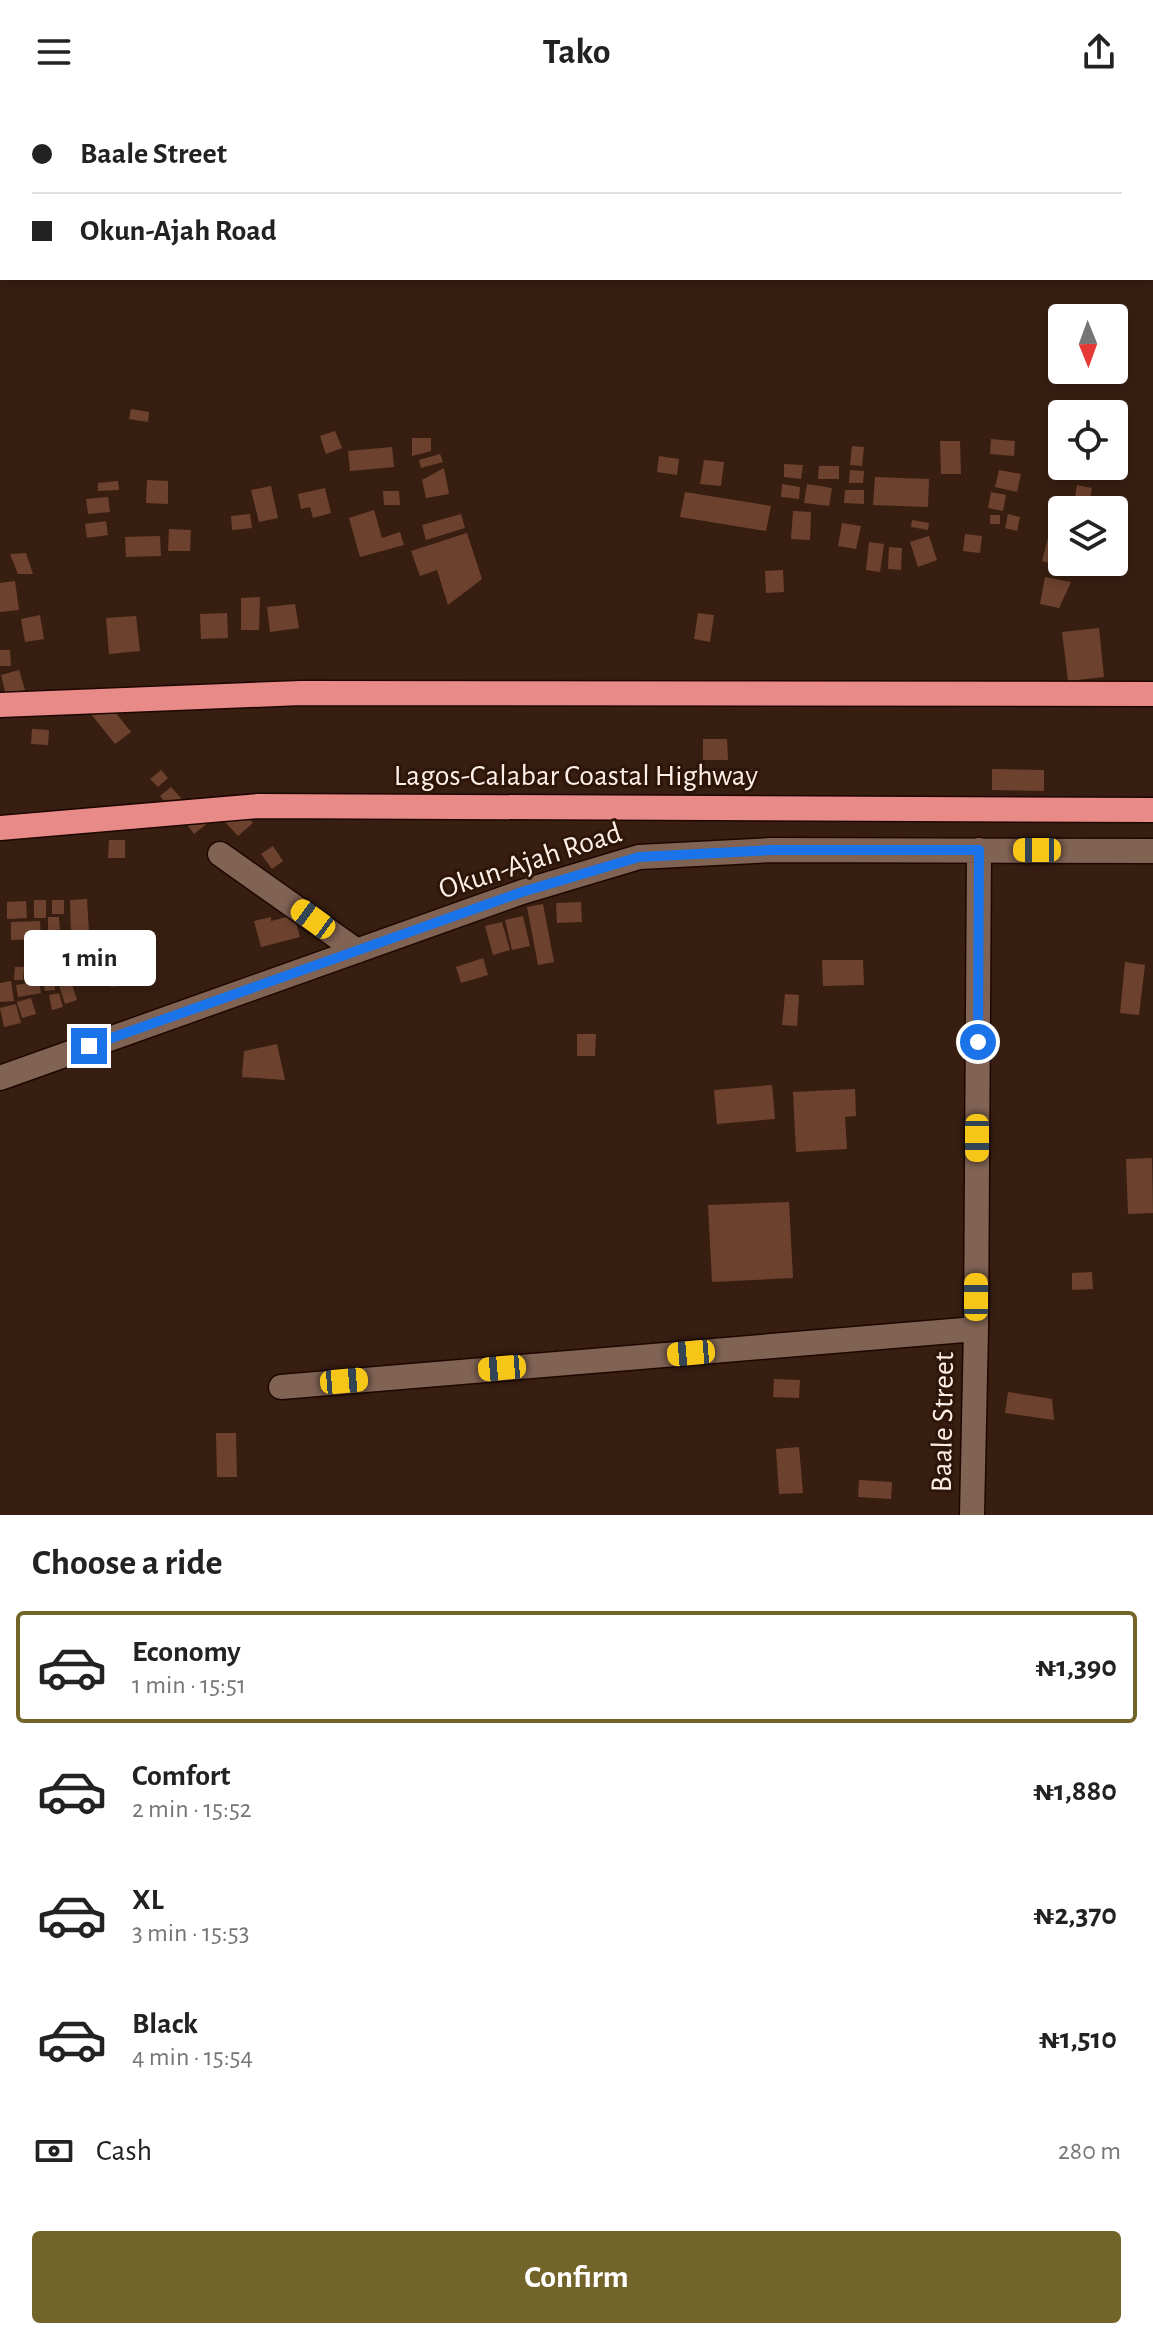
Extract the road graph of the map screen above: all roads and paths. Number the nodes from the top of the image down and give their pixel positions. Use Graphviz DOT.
graph roads {
  1 [pos="1153,694"];
  2 [pos="0,705"];
  3 [pos="1153,810"];
  4 [pos="0,828"];
  5 [pos="979,850"];
  6 [pos="1153,851"];
  7 [pos="220,854"];
  8 [pos="357,951"];
  9 [pos="0,1078"];
  10 [pos="976,1329"];
  11 [pos="281,1387"];
  12 [pos="972,1515"];
  1 -- 2 [label="highway"];
  3 -- 4 [label="highway, Lagos-Calabar Coastal Highway"];
  5 -- 6 [label="street, Okun-Ajah Road"];
  5 -- 8 [label="street, Okun-Ajah Road"];
  5 -- 10 [label="street, Baale Street"];
  7 -- 8 [label="street"];
  8 -- 9 [label="street, Okun-Ajah Road"];
  10 -- 11 [label="street"];
  10 -- 12 [label="street, Baale Street"];
}
